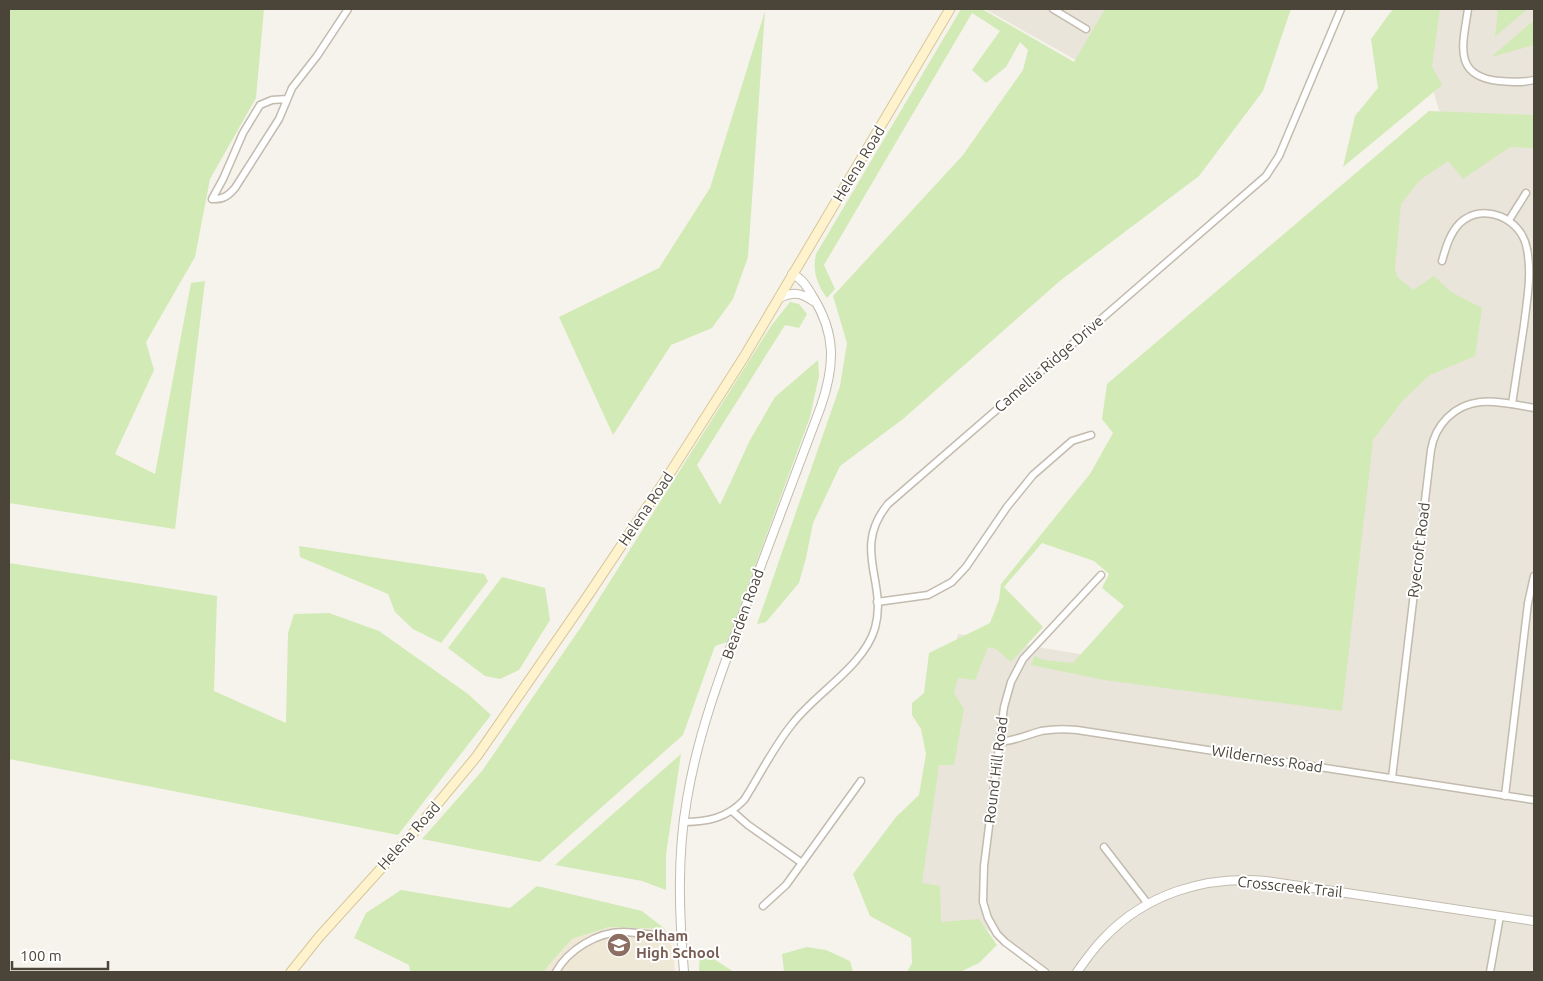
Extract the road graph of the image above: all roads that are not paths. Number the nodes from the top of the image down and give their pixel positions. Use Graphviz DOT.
graph roads {
  1 [pos="348,9"];
  2 [pos="950,9"];
  3 [pos="1053,9"];
  4 [pos="1068,9"];
  5 [pos="1340,9"];
  6 [pos="1468,9"];
  7 [pos="1064,15"];
  8 [pos="1086,28"];
  9 [pos="1534,80"];
  10 [pos="287,99"];
  11 [pos="1526,194"];
  12 [pos="1509,220"];
  13 [pos="1442,260"];
  14 [pos="792,274"];
  15 [pos="779,298"];
  16 [pos="817,304"];
  17 [pos="1512,404"];
  18 [pos="1534,408"];
  19 [pos="1092,435"];
  20 [pos="1101,575"];
  21 [pos="1534,576"];
  22 [pos="878,602"];
  23 [pos="1000,742"];
  24 [pos="1392,778"];
  25 [pos="861,781"];
  26 [pos="1505,796"];
  27 [pos="1534,800"];
  28 [pos="732,811"];
  29 [pos="684,822"];
  30 [pos="1104,847"];
  31 [pos="802,862"];
  32 [pos="1148,904"];
  33 [pos="763,906"];
  34 [pos="1500,916"];
  35 [pos="1534,921"];
  36 [pos="681,937"];
  37 [pos="291,972"];
  38 [pos="556,972"];
  39 [pos="684,972"];
  40 [pos="1045,972"];
  41 [pos="1077,972"];
  42 [pos="1490,972"];
  1 -- 10 [label="street"];
  2 -- 14 [label="main road, Helena Road"];
  3 -- 7 [label="street"];
  4 -- 7 [label="street"];
  5 -- 22 [label="street, Camellia Ridge Drive"];
  6 -- 9 [label="street"];
  7 -- 8 [label="street"];
  10 -- 10 [label="street"];
  11 -- 12 [label="street"];
  12 -- 13 [label="street"];
  12 -- 17 [label="street"];
  14 -- 15 [label="main road, Helena Road"];
  14 -- 16 [label="street, Bearden Road"];
  15 -- 16 [label="street"];
  15 -- 37 [label="main road, Helena Road"];
  16 -- 29 [label="street, Bearden Road"];
  17 -- 18 [label="street, Ryecroft Road"];
  17 -- 24 [label="street, Ryecroft Road"];
  19 -- 22 [label="street"];
  20 -- 23 [label="street, Round Hill Road"];
  21 -- 26 [label="street"];
  22 -- 28 [label="street, Camellia Ridge Drive"];
  23 -- 24 [label="street, Wilderness Road"];
  23 -- 40 [label="street, Round Hill Road"];
  24 -- 26 [label="street, Wilderness Road"];
  25 -- 31 [label="street"];
  26 -- 27 [label="street, Wilderness Road"];
  28 -- 29 [label="street"];
  28 -- 31 [label="street"];
  29 -- 36 [label="street, Bearden Road"];
  30 -- 32 [label="street"];
  31 -- 33 [label="street"];
  32 -- 34 [label="street, Crosscreek Trail"];
  32 -- 41 [label="street, Crosscreek Trail"];
  34 -- 35 [label="street, Crosscreek Trail"];
  34 -- 42 [label="street"];
  36 -- 38 [label="street"];
  36 -- 39 [label="street, Bearden Road"];
}
